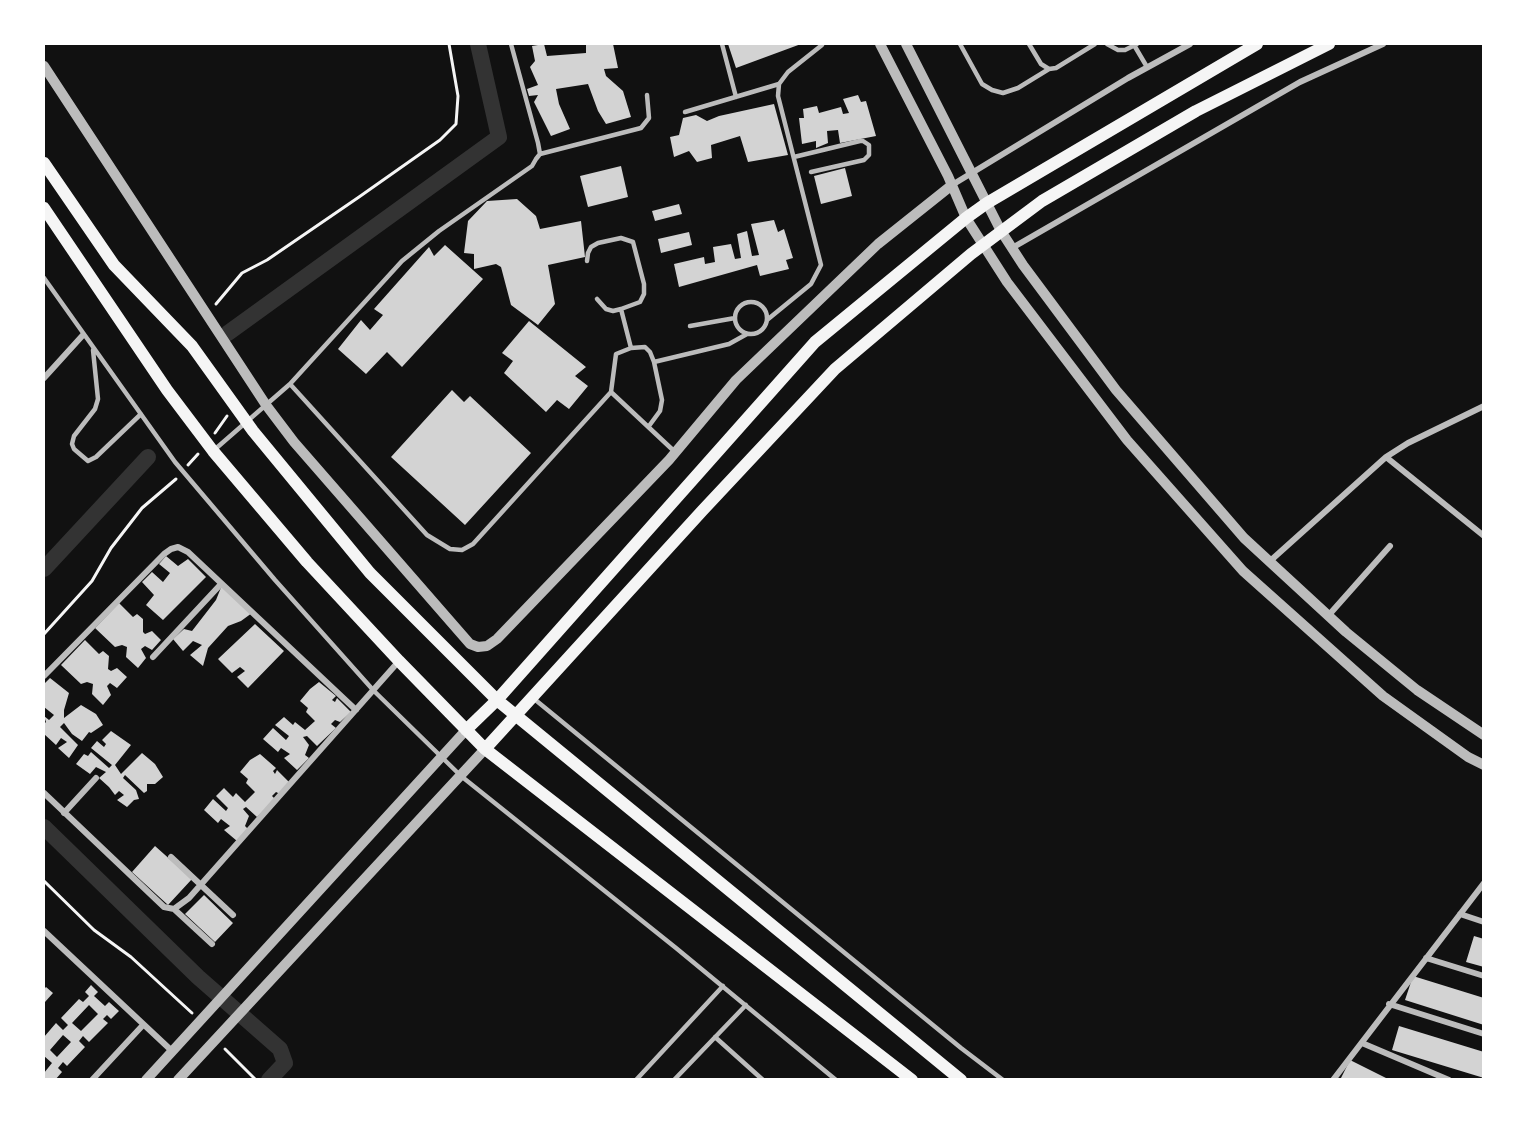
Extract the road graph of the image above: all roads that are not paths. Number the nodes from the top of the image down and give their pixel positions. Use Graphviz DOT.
graph roads {
  1 [pos="511,44"];
  2 [pos="722,44"];
  3 [pos="823,44"];
  4 [pos="880,44"];
  5 [pos="906,44"];
  6 [pos="960,44"];
  7 [pos="1029,44"];
  8 [pos="1095,44"];
  9 [pos="1107,44"];
  10 [pos="1136,44"];
  11 [pos="1190,44"];
  12 [pos="1257,44"];
  13 [pos="1329,44"];
  14 [pos="1383,44"];
  15 [pos="44,66"];
  16 [pos="1147,67"];
  17 [pos="1048,69"];
  18 [pos="779,84"];
  19 [pos="647,95"];
  20 [pos="736,97"];
  21 [pos="685,111"];
  22 [pos="540,154"];
  23 [pos="794,157"];
  24 [pos="44,163"];
  25 [pos="811,172"];
  26 [pos="972,172"];
  27 [pos="952,185"];
  28 [pos="987,203"];
  29 [pos="44,208"];
  30 [pos="966,218"];
  31 [pos="1001,231"];
  32 [pos="984,245"];
  33 [pos="1012,248"];
  34 [pos="587,261"];
  35 [pos="44,278"];
  36 [pos="597,299"];
  37 [pos="621,309"];
  38 [pos="735,318"];
  39 [pos="767,320"];
  40 [pos="690,326"];
  41 [pos="747,334"];
  42 [pos="83,335"];
  43 [pos="631,348"];
  44 [pos="93,350"];
  45 [pos="654,362"];
  46 [pos="44,378"];
  47 [pos="290,384"];
  48 [pos="611,392"];
  49 [pos="266,405"];
  50 [pos="1484,406"];
  51 [pos="141,414"];
  52 [pos="245,421"];
  53 [pos="649,426"];
  54 [pos="210,447"];
  55 [pos="675,453"];
  56 [pos="1386,457"];
  57 [pos="1484,536"];
  58 [pos="1390,546"];
  59 [pos="1269,562"];
  60 [pos="221,584"];
  61 [pos="1328,616"];
  62 [pos="153,657"];
  63 [pos="399,661"];
  64 [pos="44,676"];
  65 [pos="374,691"];
  66 [pos="532,698"];
  67 [pos="497,700"];
  68 [pos="356,710"];
  69 [pos="516,716"];
  70 [pos="466,730"];
  71 [pos="1484,735"];
  72 [pos="486,749"];
  73 [pos="441,758"];
  74 [pos="1484,765"];
  75 [pos="461,776"];
  76 [pos="96,778"];
  77 [pos="44,793"];
  78 [pos="63,813"];
  79 [pos="171,857"];
  80 [pos="1484,883"];
  81 [pos="201,885"];
  82 [pos="174,909"];
  83 [pos="1460,914"];
  84 [pos="234,915"];
  85 [pos="1484,922"];
  86 [pos="44,931"];
  87 [pos="212,944"];
  88 [pos="1426,957"];
  89 [pos="1484,976"];
  90 [pos="723,986"];
  91 [pos="1389,1004"];
  92 [pos="746,1005"];
  93 [pos="143,1025"];
  94 [pos="1484,1034"];
  95 [pos="715,1037"];
  96 [pos="1362,1043"];
  97 [pos="172,1051"];
  98 [pos="92,1080"];
  99 [pos="146,1080"];
  100 [pos="178,1080"];
  101 [pos="636,1080"];
  102 [pos="674,1080"];
  103 [pos="763,1080"];
  104 [pos="836,1080"];
  105 [pos="912,1080"];
  106 [pos="961,1080"];
  107 [pos="1003,1080"];
  108 [pos="1333,1080"];
  109 [pos="1449,1080"];
  1 -- 22 [label="lane"];
  2 -- 20 [label="lane"];
  3 -- 18 [label="lane"];
  4 -- 27 [label="street"];
  5 -- 26 [label="street"];
  6 -- 17 [label="lane"];
  7 -- 17 [label="lane"];
  8 -- 17 [label="lane"];
  9 -- 10 [label="lane"];
  10 -- 16 [label="lane"];
  11 -- 16 [label="street"];
  12 -- 28 [label="main road"];
  13 -- 31 [label="main road"];
  14 -- 33 [label="street"];
  15 -- 49 [label="street"];
  16 -- 26 [label="street"];
  18 -- 20 [label="lane"];
  18 -- 23 [label="lane"];
  19 -- 22 [label="lane"];
  20 -- 21 [label="lane"];
  22 -- 47 [label="lane"];
  23 -- 25 [label="lane"];
  23 -- 39 [label="lane"];
  24 -- 52 [label="main road"];
  26 -- 27 [label="street"];
  26 -- 28 [label="street"];
  27 -- 30 [label="street"];
  27 -- 55 [label="street"];
  28 -- 30 [label="main road"];
  28 -- 31 [label="street"];
  29 -- 54 [label="main road"];
  30 -- 32 [label="street"];
  30 -- 67 [label="main road"];
  31 -- 32 [label="main road"];
  31 -- 33 [label="street"];
  32 -- 66 [label="main road"];
  32 -- 74 [label="street"];
  33 -- 59 [label="street"];
  34 -- 37 [label="lane"];
  35 -- 42 [label="lane"];
  36 -- 37 [label="lane"];
  37 -- 43 [label="lane"];
  38 -- 39 [label="lane"];
  38 -- 40 [label="lane"];
  38 -- 41 [label="lane"];
  39 -- 41 [label="lane"];
  41 -- 45 [label="lane"];
  42 -- 44 [label="lane"];
  42 -- 46 [label="street"];
  43 -- 45 [label="lane"];
  43 -- 48 [label="lane"];
  44 -- 51 [label="lane"];
  44 -- 51 [label="lane"];
  45 -- 53 [label="lane"];
  47 -- 48 [label="lane"];
  47 -- 49 [label="lane"];
  48 -- 53 [label="lane"];
  49 -- 52 [label="lane"];
  49 -- 55 [label="street"];
  50 -- 56 [label="street"];
  51 -- 65 [label="lane"];
  52 -- 54 [label="lane"];
  52 -- 67 [label="main road"];
  53 -- 55 [label="lane"];
  54 -- 63 [label="main road"];
  56 -- 57 [label="street"];
  56 -- 59 [label="street"];
  58 -- 61 [label="street"];
  59 -- 61 [label="street"];
  60 -- 62 [label="street"];
  60 -- 64 [label="street"];
  60 -- 68 [label="street"];
  61 -- 71 [label="street"];
  63 -- 65 [label="street"];
  63 -- 70 [label="main road"];
  65 -- 68 [label="street"];
  65 -- 73 [label="lane"];
  66 -- 69 [label="main road"];
  66 -- 107 [label="lane"];
  67 -- 69 [label="main road"];
  67 -- 70 [label="main road"];
  68 -- 81 [label="street"];
  69 -- 72 [label="main road"];
  69 -- 106 [label="main road"];
  70 -- 72 [label="main road"];
  70 -- 73 [label="street"];
  72 -- 75 [label="street"];
  72 -- 105 [label="main road"];
  73 -- 75 [label="lane"];
  73 -- 97 [label="street"];
  75 -- 90 [label="lane"];
  75 -- 100 [label="street"];
  76 -- 78 [label="street"];
  77 -- 78 [label="street"];
  78 -- 82 [label="street"];
  79 -- 81 [label="street"];
  80 -- 83 [label="street"];
  81 -- 82 [label="street"];
  81 -- 84 [label="street"];
  82 -- 87 [label="street"];
  83 -- 85 [label="street"];
  83 -- 88 [label="street"];
  86 -- 93 [label="street"];
  88 -- 89 [label="street"];
  88 -- 91 [label="street"];
  90 -- 92 [label="lane"];
  90 -- 101 [label="lane"];
  91 -- 94 [label="street"];
  91 -- 96 [label="street"];
  92 -- 95 [label="lane"];
  92 -- 104 [label="lane"];
  93 -- 97 [label="street"];
  93 -- 98 [label="street"];
  95 -- 102 [label="lane"];
  95 -- 103 [label="lane"];
  96 -- 108 [label="street"];
  96 -- 109 [label="street"];
  97 -- 99 [label="street"];
}
